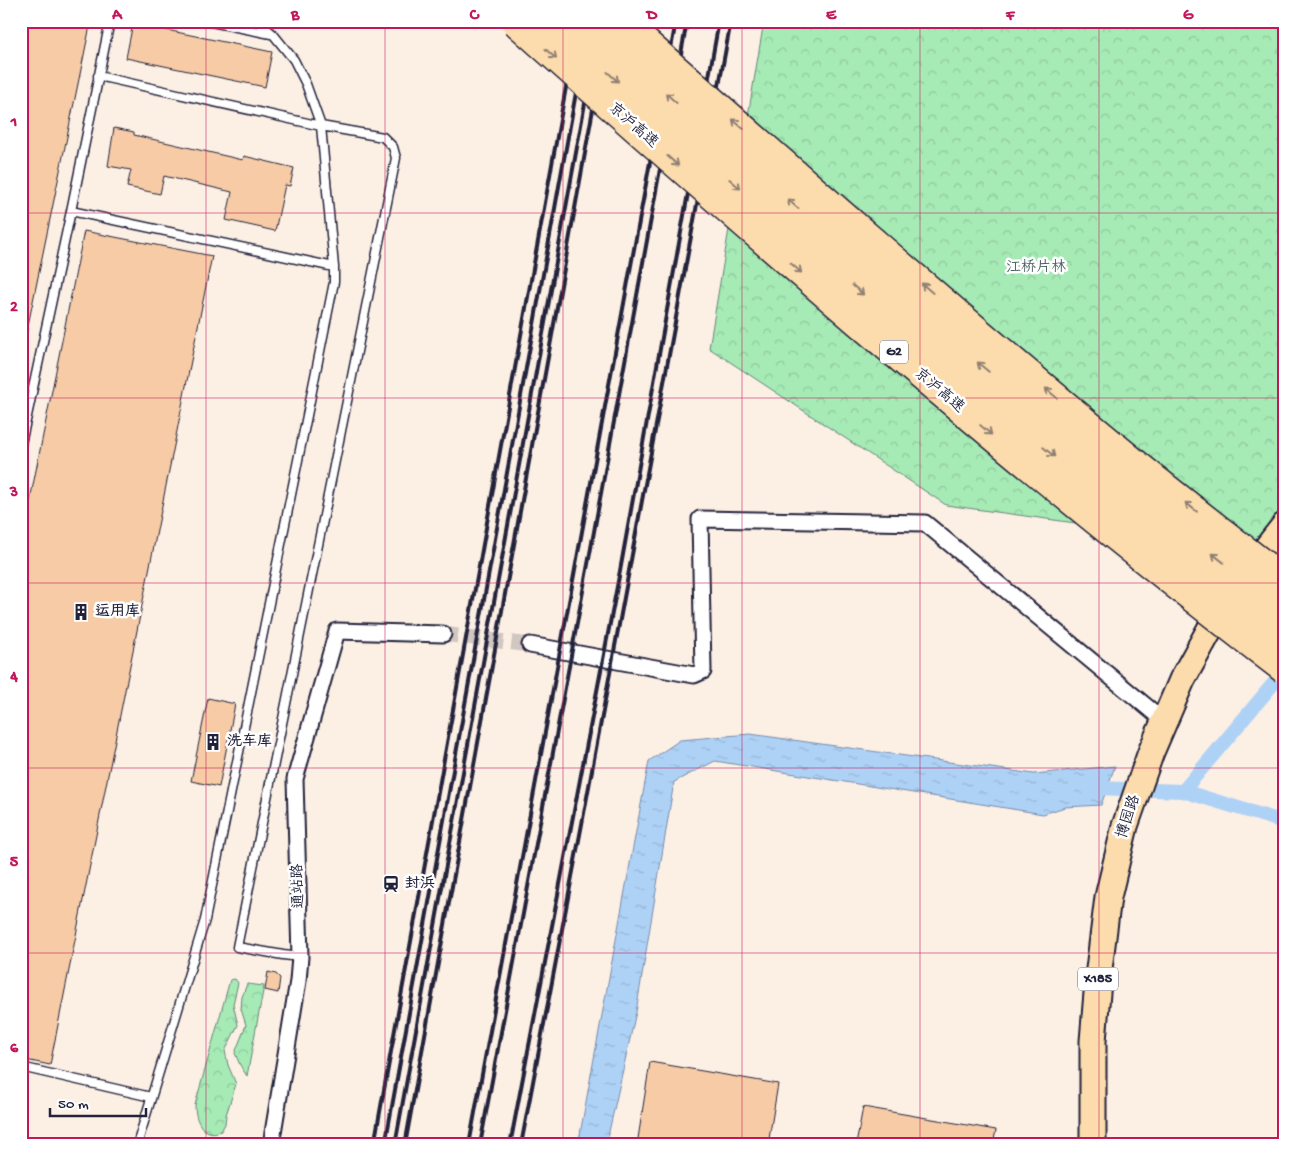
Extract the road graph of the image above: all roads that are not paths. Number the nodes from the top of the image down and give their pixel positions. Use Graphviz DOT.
graph roads {
  1 [pos="110,21"];
  2 [pos="206,21"];
  3 [pos="257,21"];
  4 [pos="515,21"];
  5 [pos="551,21"];
  6 [pos="584,21"];
  7 [pos="621,21"];
  8 [pos="273,34"];
  9 [pos="98,76"];
  10 [pos="321,126"];
  11 [pos="71,211"];
  12 [pos="334,267"];
  13 [pos="21,444"];
  14 [pos="1284,526"];
  15 [pos="1284,549"];
  16 [pos="1284,580"];
  17 [pos="1284,610"];
  18 [pos="443,634"];
  19 [pos="1284,639"];
  20 [pos="530,645"];
  21 [pos="1284,669"];
  22 [pos="1164,721"];
  23 [pos="1155,761"];
  24 [pos="1136,816"];
  25 [pos="300,957"];
  26 [pos="21,1066"];
  27 [pos="151,1097"];
  28 [pos="137,1145"];
  29 [pos="271,1145"];
  30 [pos="1093,1145"];
  31 [pos="1107,1145"];
  1 -- 9 [label="lane"];
  2 -- 8 [label="lane"];
  3 -- 8 [label="lane"];
  4 -- 21 [label="highway, 京沪高速 / G2, one-way, bridge"];
  5 -- 19 [label="highway, 京沪高速 / G2, one-way, bridge"];
  17 -- 6 [label="highway, one-way, bridge"];
  16 -- 7 [label="highway, one-way, bridge"];
  8 -- 10 [label="lane"];
  9 -- 10 [label="lane"];
  9 -- 11 [label="lane"];
  10 -- 12 [label="lane"];
  10 -- 25 [label="lane"];
  11 -- 12 [label="lane"];
  11 -- 13 [label="lane"];
  12 -- 27 [label="lane"];
  14 -- 22 [label="main road, 博园路 / X185"];
  15 -- 23 [label="main road, 博园路 / X185"];
  18 -- 25 [label="street, 通站路"];
  20 -- 22 [label="street"];
  22 -- 23 [label="main road, 博园路 / X185"];
  23 -- 24 [label="main road, 博园路 / X185"];
  24 -- 30 [label="main road, 博园路 / X185"];
  24 -- 31 [label="main road, 博园路 / X185"];
  25 -- 29 [label="street, 通站路"];
  26 -- 27 [label="lane"];
  27 -- 28 [label="lane"];
}
